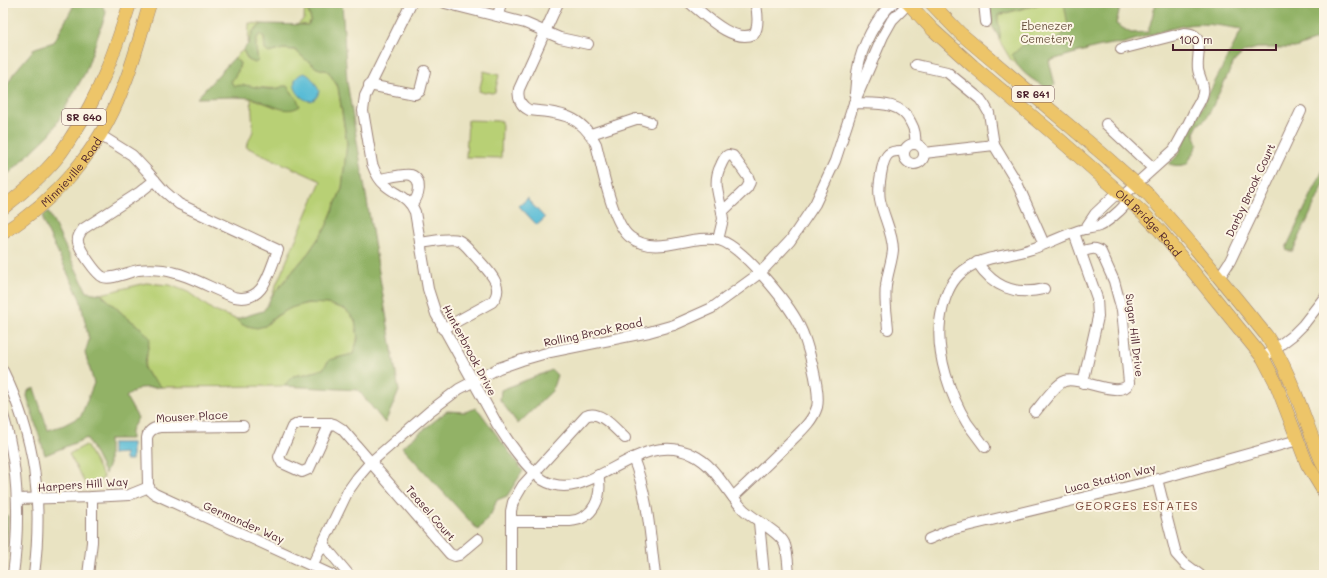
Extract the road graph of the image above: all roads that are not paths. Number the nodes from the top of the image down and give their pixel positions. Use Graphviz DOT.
graph roads {
  1 [pos="130,3"];
  2 [pos="150,3"];
  3 [pos="412,3"];
  4 [pos="445,3"];
  5 [pos="501,3"];
  6 [pos="558,3"];
  7 [pos="690,3"];
  8 [pos="755,3"];
  9 [pos="893,3"];
  10 [pos="905,3"];
  11 [pos="908,3"];
  12 [pos="931,3"];
  13 [pos="984,3"];
  14 [pos="498,16"];
  15 [pos="986,22"];
  16 [pos="545,32"];
  17 [pos="588,44"];
  18 [pos="1122,49"];
  19 [pos="916,65"];
  20 [pos="425,71"];
  21 [pos="369,85"];
  22 [pos="854,103"];
  23 [pos="1301,111"];
  24 [pos="650,122"];
  25 [pos="1106,124"];
  26 [pos="591,134"];
  27 [pos="100,135"];
  28 [pos="915,144"];
  29 [pos="994,145"];
  30 [pos="904,152"];
  31 [pos="924,153"];
  32 [pos="1153,168"];
  33 [pos="380,179"];
  34 [pos="155,180"];
  35 [pos="1136,183"];
  36 [pos="1124,195"];
  37 [pos="411,204"];
  38 [pos="3,208"];
  39 [pos="722,212"];
  40 [pos="1085,229"];
  41 [pos="3,233"];
  42 [pos="1074,233"];
  43 [pos="718,240"];
  44 [pos="420,243"];
  45 [pos="1044,244"];
  46 [pos="1081,252"];
  47 [pos="977,262"];
  48 [pos="760,273"];
  49 [pos="1219,278"];
  50 [pos="1044,289"];
  51 [pos="1324,298"];
  52 [pos="443,329"];
  53 [pos="888,329"];
  54 [pos="1276,348"];
  55 [pos="1262,358"];
  56 [pos="3,371"];
  57 [pos="473,381"];
  58 [pos="1084,383"];
  59 [pos="1035,412"];
  60 [pos="3,414"];
  61 [pos="330,423"];
  62 [pos="244,426"];
  63 [pos="625,438"];
  64 [pos="1298,440"];
  65 [pos="985,447"];
  66 [pos="633,458"];
  67 [pos="371,462"];
  68 [pos="1324,467"];
  69 [pos="534,472"];
  70 [pos="598,475"];
  71 [pos="1157,479"];
  72 [pos="149,487"];
  73 [pos="1324,492"];
  74 [pos="92,497"];
  75 [pos="733,497"];
  76 [pos="17,499"];
  77 [pos="38,500"];
  78 [pos="511,521"];
  79 [pos="759,522"];
  80 [pos="478,538"];
  81 [pos="929,539"];
  82 [pos="323,544"];
  83 [pos="312,566"];
  84 [pos="13,575"];
  85 [pos="34,575"];
  86 [pos="88,575"];
  87 [pos="332,575"];
  88 [pos="349,575"];
  89 [pos="511,575"];
  90 [pos="655,575"];
  91 [pos="764,575"];
  92 [pos="789,575"];
  93 [pos="1200,575"];
  1 -- 38 [label="main road, Minnieville Road / SR 640"];
  2 -- 27 [label="main road, Minnieville Road / SR 640"];
  3 -- 21 [label="street"];
  4 -- 14 [label="street"];
  5 -- 14 [label="street"];
  6 -- 16 [label="street"];
  7 -- 8 [label="street"];
  9 -- 22 [label="street, Rolling Brook Road"];
  10 -- 22 [label="street, Rolling Brook Road"];
  11 -- 36 [label="main road, Old Bridge Road / SR 641"];
  12 -- 35 [label="main road, Old Bridge Road / SR 641"];
  13 -- 15 [label="street"];
  14 -- 16 [label="street"];
  16 -- 17 [label="street"];
  16 -- 26 [label="street"];
  18 -- 32 [label="street"];
  19 -- 29 [label="street"];
  20 -- 21 [label="street"];
  21 -- 33 [label="street"];
  22 -- 28 [label="street"];
  22 -- 48 [label="street, Rolling Brook Road"];
  23 -- 49 [label="street, Darby Brook Court"];
  24 -- 26 [label="street"];
  25 -- 32 [label="street"];
  26 -- 43 [label="street"];
  27 -- 34 [label="street"];
  27 -- 41 [label="main road, Minnieville Road / SR 640"];
  28 -- 30 [label="street"];
  28 -- 31 [label="street"];
  29 -- 31 [label="street"];
  29 -- 45 [label="street"];
  30 -- 31 [label="street"];
  30 -- 53 [label="street"];
  32 -- 35 [label="street"];
  33 -- 37 [label="street"];
  33 -- 37 [label="street"];
  34 -- 34 [label="street"];
  35 -- 36 [label="street"];
  35 -- 49 [label="main road, Old Bridge Road / SR 641"];
  36 -- 40 [label="street"];
  36 -- 40 [label="street"];
  36 -- 55 [label="main road, Old Bridge Road / SR 641"];
  37 -- 44 [label="street, Hunterbrook Drive"];
  39 -- 39 [label="street"];
  39 -- 43 [label="street"];
  40 -- 42 [label="street"];
  42 -- 45 [label="street"];
  42 -- 46 [label="street"];
  43 -- 48 [label="street"];
  44 -- 52 [label="street, Hunterbrook Drive"];
  44 -- 52 [label="street"];
  45 -- 47 [label="street"];
  46 -- 58 [label="street"];
  46 -- 58 [label="street, Sugar Hill Drive"];
  47 -- 50 [label="street"];
  47 -- 65 [label="street"];
  48 -- 57 [label="street, Rolling Brook Road"];
  48 -- 75 [label="street"];
  49 -- 54 [label="main road, Old Bridge Road / SR 641"];
  51 -- 54 [label="street"];
  52 -- 57 [label="street, Hunterbrook Drive"];
  54 -- 55 [label="street"];
  54 -- 68 [label="main road, Old Bridge Road / SR 641"];
  55 -- 64 [label="main road, Old Bridge Road / SR 641"];
  56 -- 77 [label="street"];
  57 -- 67 [label="street, Rolling Brook Road"];
  57 -- 69 [label="street, Hunterbrook Drive"];
  58 -- 59 [label="street, Sugar Hill Drive"];
  60 -- 76 [label="street"];
  61 -- 61 [label="street"];
  61 -- 67 [label="street, Teasel Court"];
  62 -- 72 [label="street, Mouser Place"];
  63 -- 69 [label="street"];
  64 -- 71 [label="street, Luca Station Way"];
  64 -- 73 [label="main road, Old Bridge Road / SR 641"];
  66 -- 70 [label="street"];
  66 -- 75 [label="street"];
  66 -- 90 [label="street"];
  67 -- 80 [label="street, Teasel Court"];
  67 -- 82 [label="street, Rolling Brook Road"];
  69 -- 70 [label="street, Hunterbrook Drive"];
  69 -- 78 [label="street"];
  70 -- 78 [label="street"];
  71 -- 81 [label="street, Luca Station Way"];
  71 -- 93 [label="street"];
  72 -- 74 [label="street, Harpers Hill Way"];
  72 -- 83 [label="street, Germander Way"];
  74 -- 77 [label="street, Harpers Hill Way"];
  74 -- 86 [label="street"];
  75 -- 79 [label="street"];
  76 -- 77 [label="street, Harpers Hill Way"];
  76 -- 84 [label="street"];
  77 -- 85 [label="street"];
  78 -- 89 [label="street"];
  79 -- 91 [label="street"];
  79 -- 92 [label="street"];
  82 -- 83 [label="street, Rolling Brook Road"];
  82 -- 88 [label="street"];
  83 -- 87 [label="street, Germander Way"];
}
